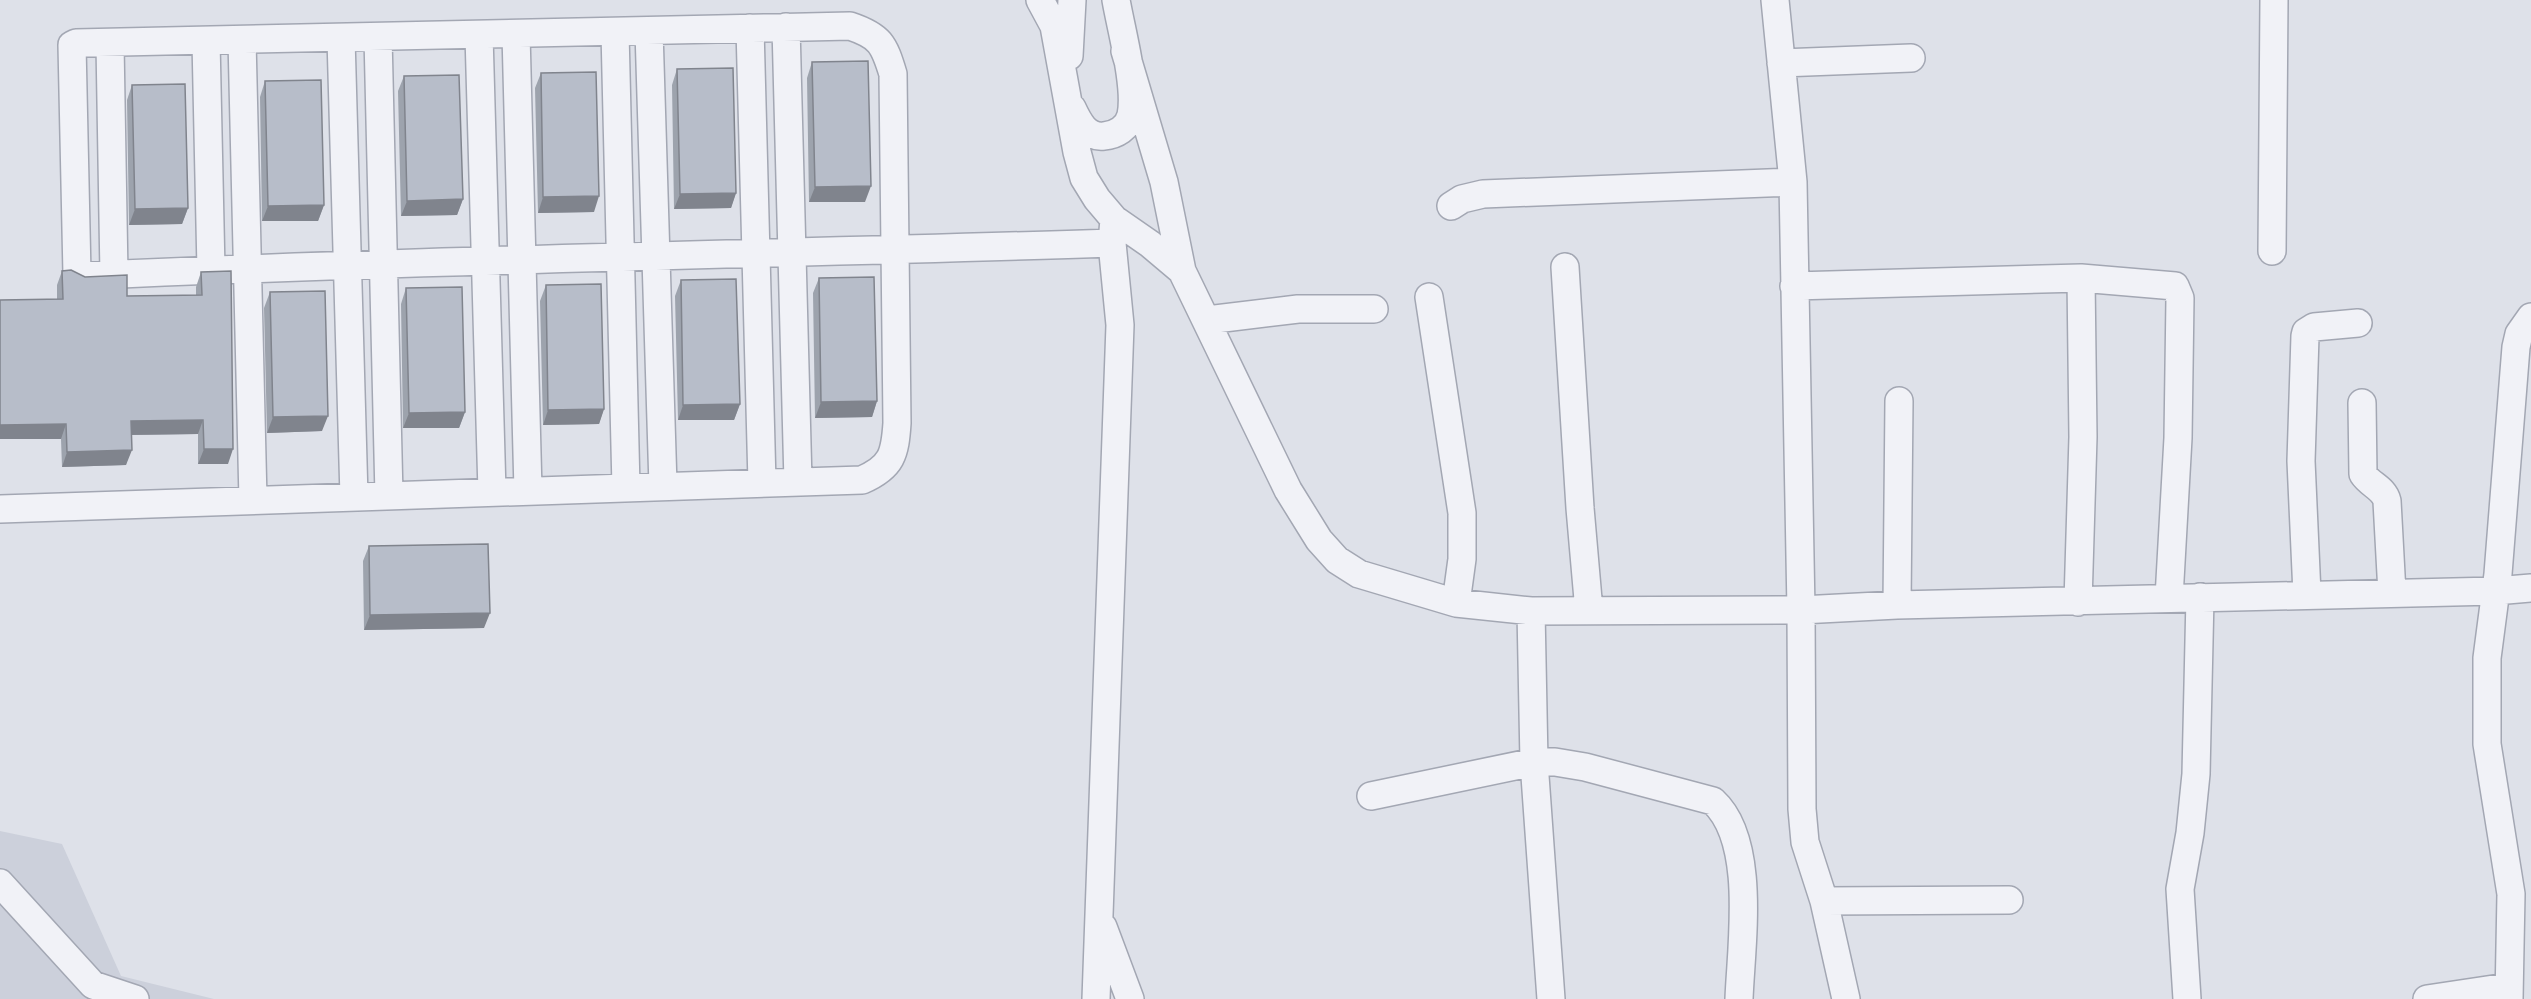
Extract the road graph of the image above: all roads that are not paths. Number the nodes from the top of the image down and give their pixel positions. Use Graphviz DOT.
graph roads {
  1 [pos="1040,0"];
  2 [pos="1072,0"];
  3 [pos="1116,0"];
  4 [pos="1775,0"];
  5 [pos="2274,0"];
  6 [pos="786,27"];
  7 [pos="750,28"];
  8 [pos="649,31"];
  9 [pos="615,32"];
  10 [pos="516,34"];
  11 [pos="479,35"];
  12 [pos="378,37"];
  13 [pos="341,38"];
  14 [pos="242,40"];
  15 [pos="206,41"];
  16 [pos="110,44"];
  17 [pos="1125,51"];
  18 [pos="1911,58"];
  19 [pos="1780,63"];
  20 [pos="1067,96"];
  21 [pos="1793,182"];
  22 [pos="1451,206"];
  23 [pos="1113,231"];
  24 [pos="895,250"];
  25 [pos="2272,251"];
  26 [pos="792,253"];
  27 [pos="756,254"];
  28 [pos="656,257"];
  29 [pos="620,258"];
  30 [pos="521,261"];
  31 [pos="485,262"];
  32 [pos="383,265"];
  33 [pos="347,266"];
  34 [pos="1565,267"];
  35 [pos="247,269"];
  36 [pos="211,270"];
  37 [pos="1182,271"];
  38 [pos="114,275"];
  39 [pos="2081,278"];
  40 [pos="1794,286"];
  41 [pos="1429,297"];
  42 [pos="1374,309"];
  43 [pos="2531,317"];
  44 [pos="1207,320"];
  45 [pos="2358,323"];
  46 [pos="1899,401"];
  47 [pos="2362,403"];
  48 [pos="798,482"];
  49 [pos="762,483"];
  50 [pos="663,486"];
  51 [pos="626,488"];
  52 [pos="528,491"];
  53 [pos="492,492"];
  54 [pos="390,496"];
  55 [pos="354,497"];
  56 [pos="253,500"];
  57 [pos="0,509"];
  58 [pos="2531,588"];
  59 [pos="2495,591"];
  60 [pos="2392,593"];
  61 [pos="2307,594"];
  62 [pos="2200,597"];
  63 [pos="2169,598"];
  64 [pos="2078,602"];
  65 [pos="1456,603"];
  66 [pos="1897,605"];
  67 [pos="1801,610"];
  68 [pos="1531,611"];
  69 [pos="1589,611"];
  70 [pos="1534,762"];
  71 [pos="1371,796"];
  72 [pos="0,883"];
  73 [pos="2009,900"];
  74 [pos="1824,901"];
  75 [pos="1100,921"];
  76 [pos="2508,993"];
  77 [pos="135,999"];
  78 [pos="1096,999"];
  79 [pos="1130,999"];
  80 [pos="1551,999"];
  81 [pos="1739,999"];
  82 [pos="1846,999"];
  83 [pos="2187,999"];
  84 [pos="2427,999"];
  1 -- 20 [label="street"];
  2 -- 20 [label="street"];
  3 -- 17 [label="street"];
  4 -- 19 [label="street"];
  5 -- 25 [label="street"];
  6 -- 7 [label="street"];
  6 -- 24 [label="street"];
  6 -- 26 [label="street"];
  7 -- 8 [label="street"];
  7 -- 27 [label="street"];
  8 -- 9 [label="street"];
  8 -- 28 [label="street"];
  9 -- 10 [label="street"];
  9 -- 29 [label="street"];
  10 -- 11 [label="street"];
  10 -- 30 [label="street"];
  11 -- 12 [label="street"];
  11 -- 31 [label="street"];
  12 -- 13 [label="street"];
  12 -- 32 [label="street"];
  13 -- 14 [label="street"];
  13 -- 33 [label="street"];
  14 -- 15 [label="street"];
  14 -- 35 [label="street"];
  15 -- 16 [label="street"];
  15 -- 36 [label="street"];
  16 -- 38 [label="street"];
  16 -- 38 [label="street"];
  17 -- 20 [label="street"];
  17 -- 37 [label="street"];
  18 -- 19 [label="street"];
  19 -- 21 [label="street"];
  20 -- 23 [label="street"];
  21 -- 22 [label="street"];
  21 -- 40 [label="street"];
  23 -- 24 [label="street"];
  23 -- 37 [label="street"];
  23 -- 75 [label="street"];
  24 -- 26 [label="street"];
  24 -- 48 [label="street"];
  26 -- 27 [label="street"];
  26 -- 48 [label="street"];
  27 -- 28 [label="street"];
  27 -- 49 [label="street"];
  28 -- 29 [label="street"];
  28 -- 50 [label="street"];
  29 -- 30 [label="street"];
  29 -- 51 [label="street"];
  30 -- 31 [label="street"];
  30 -- 52 [label="street"];
  31 -- 32 [label="street"];
  31 -- 53 [label="street"];
  32 -- 33 [label="street"];
  32 -- 54 [label="street"];
  33 -- 35 [label="street"];
  33 -- 55 [label="street"];
  34 -- 69 [label="street"];
  35 -- 36 [label="street"];
  35 -- 56 [label="street"];
  36 -- 38 [label="street"];
  37 -- 44 [label="street"];
  39 -- 40 [label="street"];
  39 -- 63 [label="street"];
  39 -- 64 [label="street"];
  40 -- 67 [label="street"];
  41 -- 65 [label="street"];
  42 -- 44 [label="street"];
  43 -- 59 [label="street"];
  44 -- 65 [label="street"];
  45 -- 61 [label="street"];
  46 -- 66 [label="street"];
  47 -- 60 [label="street"];
  48 -- 49 [label="street"];
  49 -- 50 [label="street"];
  50 -- 51 [label="street"];
  51 -- 52 [label="street"];
  52 -- 53 [label="street"];
  53 -- 54 [label="street"];
  54 -- 55 [label="street"];
  55 -- 56 [label="street"];
  56 -- 57 [label="street"];
  58 -- 59 [label="street"];
  59 -- 60 [label="street"];
  59 -- 76 [label="street"];
  60 -- 61 [label="street"];
  61 -- 62 [label="street"];
  62 -- 63 [label="street"];
  62 -- 83 [label="street"];
  63 -- 64 [label="street"];
  64 -- 66 [label="street"];
  65 -- 68 [label="street"];
  66 -- 67 [label="street"];
  67 -- 69 [label="street"];
  67 -- 74 [label="street"];
  68 -- 69 [label="street"];
  68 -- 70 [label="street"];
  70 -- 71 [label="street"];
  70 -- 80 [label="street"];
  70 -- 81 [label="street"];
  72 -- 77 [label="street"];
  73 -- 74 [label="street"];
  74 -- 82 [label="street"];
  75 -- 78 [label="street"];
  75 -- 79 [label="street"];
  76 -- 84 [label="street"];
}
